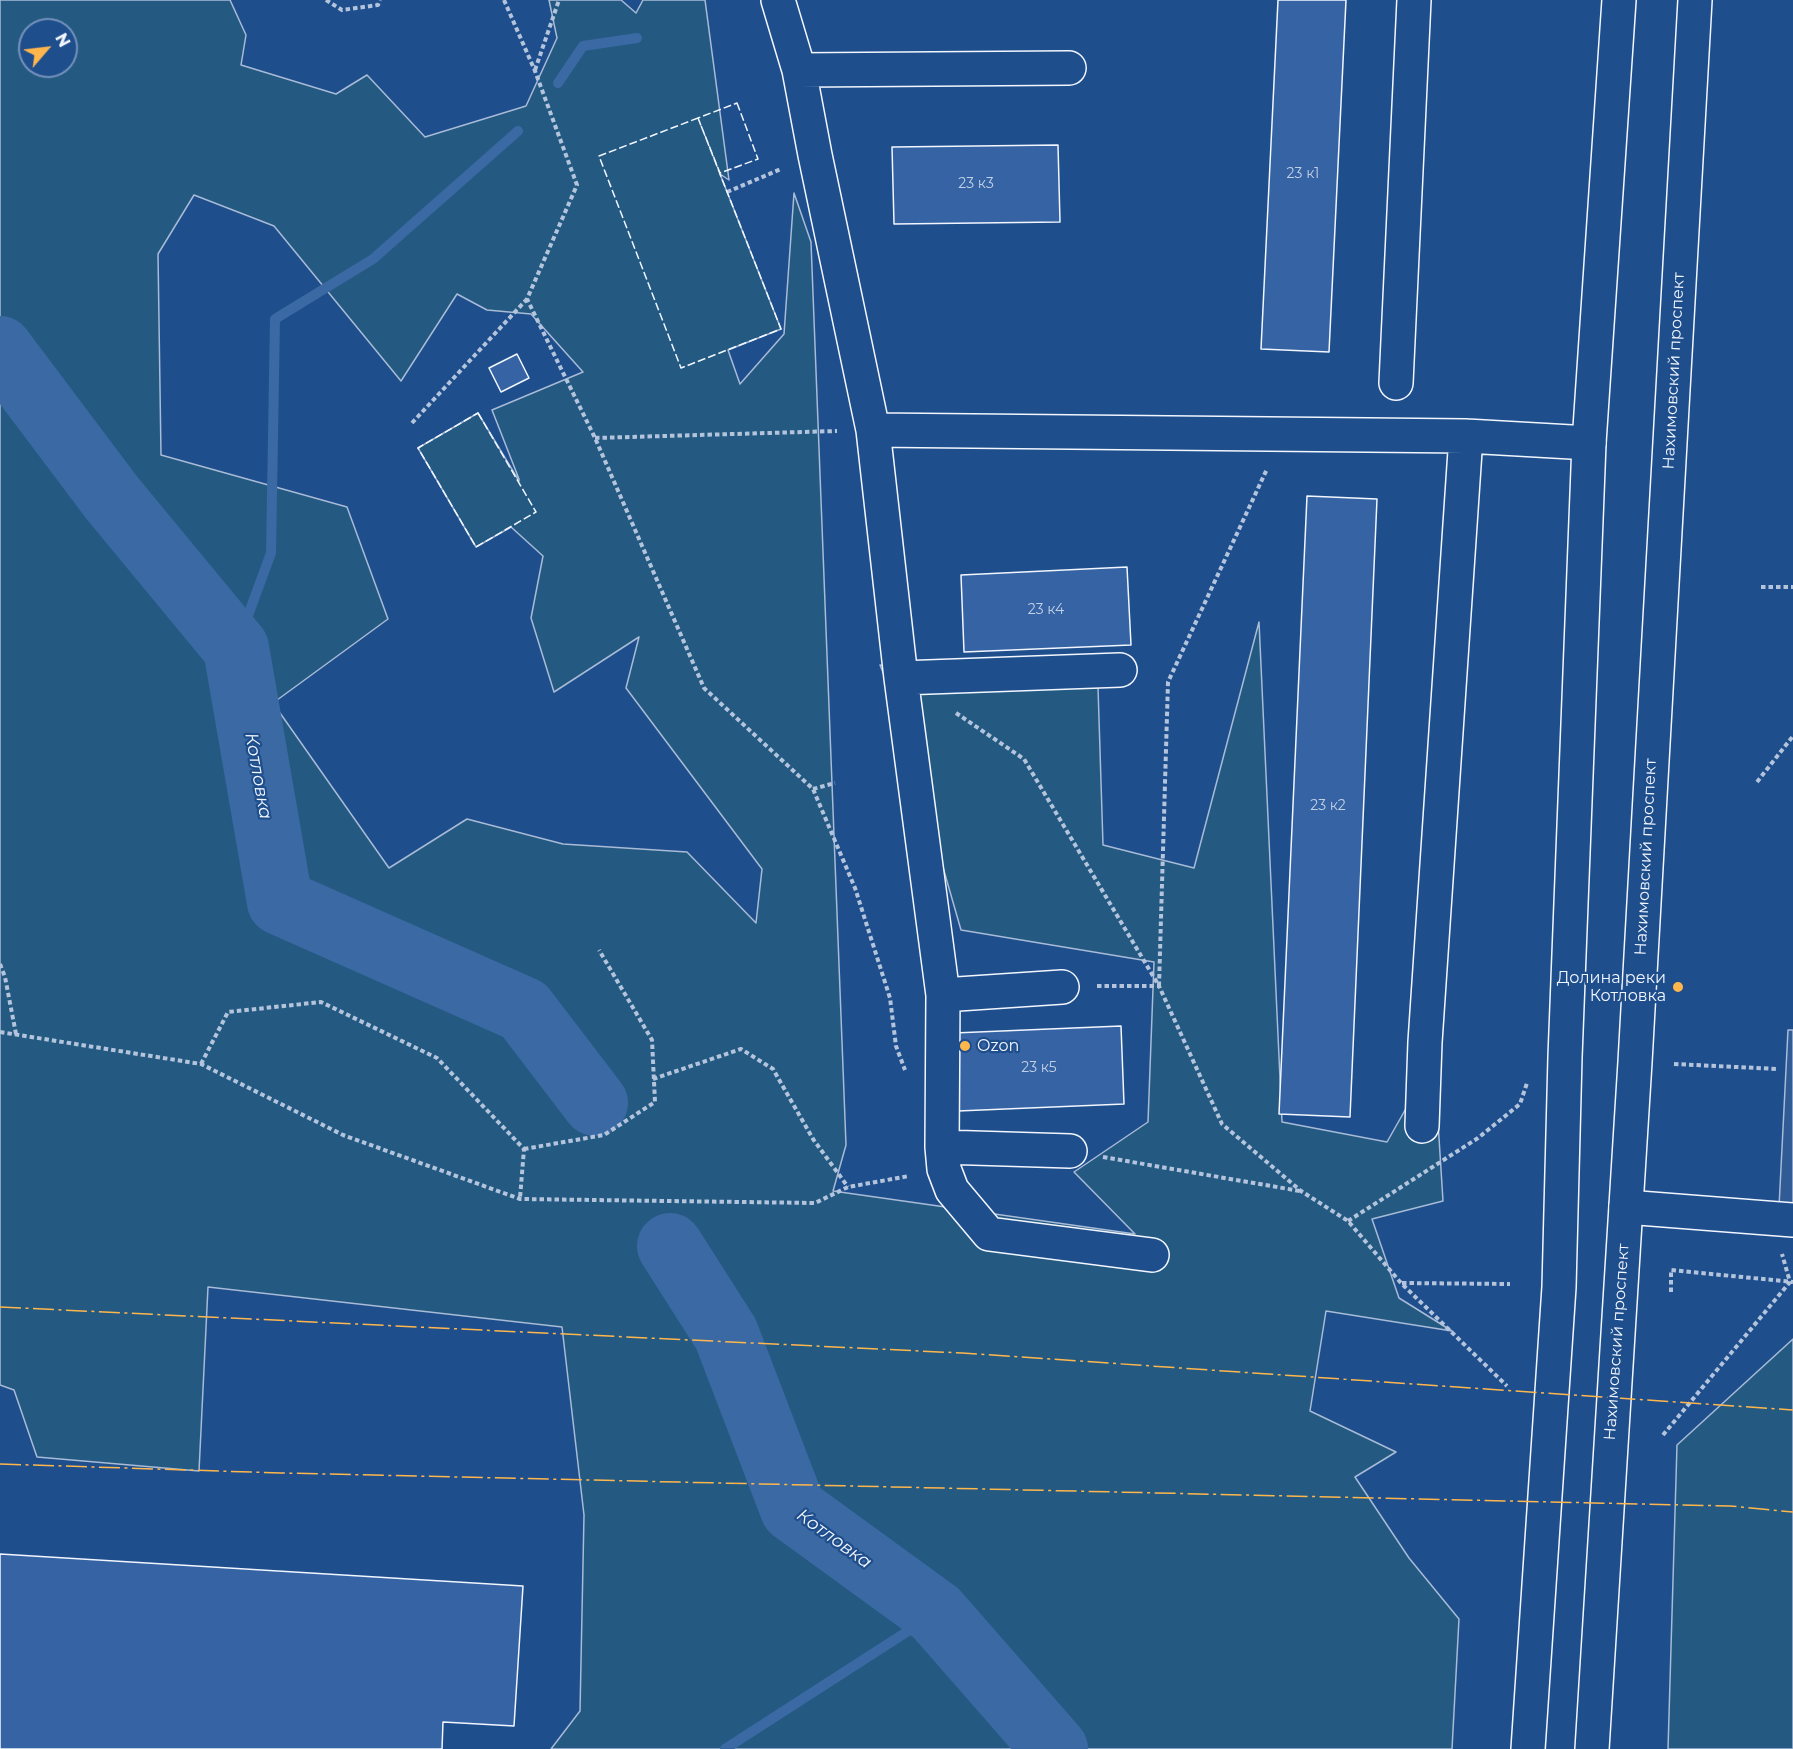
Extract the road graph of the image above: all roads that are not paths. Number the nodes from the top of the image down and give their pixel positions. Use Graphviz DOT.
graph roads {
  1 [pos="778,0"];
  2 [pos="1414,0"];
  3 [pos="1619,0"];
  4 [pos="1695,0"];
  5 [pos="1069,68"];
  6 [pos="799,70"];
  7 [pos="1396,383"];
  8 [pos="873,430"];
  9 [pos="1466,436"];
  10 [pos="1589,443"];
  11 [pos="1120,670"];
  12 [pos="901,678"];
  13 [pos="1062,987"];
  14 [pos="943,995"];
  15 [pos="1422,1126"];
  16 [pos="1070,1151"];
  17 [pos="943,1158"];
  18 [pos="1626,1207"];
  19 [pos="1793,1220"];
  20 [pos="1152,1255"];
  21 [pos="1528,1749"];
  22 [pos="1592,1749"];
  1 -- 6 [label="main road"];
  2 -- 7 [label="main road"];
  3 -- 10 [label="main road"];
  4 -- 18 [label="main road, Нахимовский проспект"];
  5 -- 6 [label="main road"];
  6 -- 8 [label="main road"];
  8 -- 9 [label="main road"];
  8 -- 12 [label="main road"];
  9 -- 10 [label="main road"];
  9 -- 15 [label="main road"];
  10 -- 21 [label="main road"];
  11 -- 12 [label="main road"];
  12 -- 14 [label="main road"];
  13 -- 14 [label="main road"];
  14 -- 17 [label="main road"];
  16 -- 17 [label="main road"];
  17 -- 20 [label="main road"];
  18 -- 19 [label="main road"];
  18 -- 22 [label="main road, Нахимовский проспект"];
}
